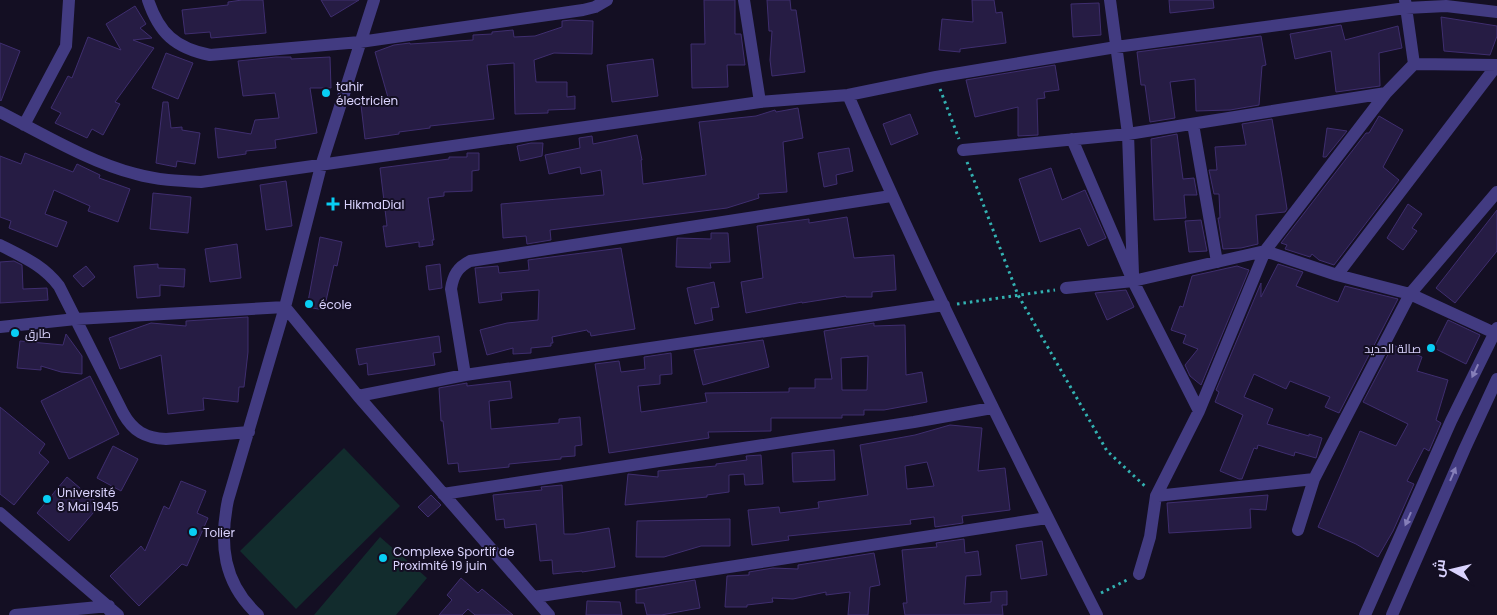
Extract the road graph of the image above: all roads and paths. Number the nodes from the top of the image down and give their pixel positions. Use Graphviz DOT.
graph roads {
  1 [pos="69,0"];
  2 [pos="148,0"];
  3 [pos="374,0"];
  4 [pos="607,0"];
  5 [pos="744,0"];
  6 [pos="1110,0"];
  7 [pos="1406,4"];
  8 [pos="1497,12"];
  9 [pos="360,42"];
  10 [pos="1116,47"];
  11 [pos="1414,64"];
  12 [pos="1497,65"];
  13 [pos="936,78"];
  14 [pos="1386,93"];
  15 [pos="848,95"];
  16 [pos="760,102"];
  17 [pos="0,112"];
  18 [pos="1193,124"];
  19 [pos="24,125"];
  20 [pos="1128,134"];
  21 [pos="1072,139"];
  22 [pos="963,150"];
  23 [pos="321,166"];
  24 [pos="1497,192"];
  25 [pos="891,196"];
  26 [pos="0,245"];
  27 [pos="1265,251"];
  28 [pos="1217,262"];
  29 [pos="1337,275"];
  30 [pos="1133,281"];
  31 [pos="1066,288"];
  32 [pos="1410,294"];
  33 [pos="1018,295"];
  34 [pos="944,305"];
  35 [pos="285,307"];
  36 [pos="76,319"];
  37 [pos="0,327"];
  38 [pos="1496,332"];
  39 [pos="464,375"];
  40 [pos="1497,379"];
  41 [pos="358,396"];
  42 [pos="992,408"];
  43 [pos="1199,411"];
  44 [pos="250,432"];
  45 [pos="1314,479"];
  46 [pos="443,494"];
  47 [pos="1156,496"];
  48 [pos="0,513"];
  49 [pos="1047,518"];
  50 [pos="1298,530"];
  51 [pos="1139,574"];
  52 [pos="534,597"];
  53 [pos="1089,598"];
  54 [pos="112,612"];
  55 [pos="15,615"];
  56 [pos="258,615"];
  57 [pos="550,615"];
  58 [pos="1097,615"];
  59 [pos="1365,615"];
  60 [pos="1392,615"];
  1 -- 19 [label="street"];
  2 -- 9 [label="street"];
  3 -- 9 [label="street"];
  4 -- 9 [label="street"];
  5 -- 16 [label="street"];
  6 -- 10 [label="street"];
  7 -- 8 [label="street"];
  7 -- 10 [label="street"];
  7 -- 11 [label="street"];
  9 -- 23 [label="street"];
  10 -- 13 [label="street"];
  10 -- 20 [label="street"];
  11 -- 12 [label="street"];
  11 -- 14 [label="street"];
  12 -- 29 [label="street"];
  13 -- 15 [label="street"];
  13 -- 22 [label="path"];
  14 -- 18 [label="street"];
  14 -- 27 [label="street"];
  15 -- 16 [label="street"];
  15 -- 25 [label="street"];
  16 -- 23 [label="street"];
  17 -- 19 [label="street"];
  18 -- 20 [label="street"];
  18 -- 28 [label="street"];
  19 -- 23 [label="street"];
  20 -- 21 [label="street"];
  20 -- 30 [label="street"];
  21 -- 22 [label="street"];
  21 -- 30 [label="street"];
  22 -- 33 [label="path"];
  23 -- 35 [label="street"];
  24 -- 32 [label="street"];
  25 -- 34 [label="street"];
  25 -- 39 [label="street"];
  26 -- 36 [label="street"];
  27 -- 28 [label="street"];
  27 -- 29 [label="street"];
  27 -- 43 [label="street"];
  28 -- 30 [label="street"];
  29 -- 32 [label="street"];
  30 -- 31 [label="street"];
  30 -- 43 [label="street"];
  31 -- 33 [label="path"];
  32 -- 38 [label="street"];
  32 -- 45 [label="street"];
  33 -- 34 [label="path"];
  33 -- 47 [label="path"];
  34 -- 39 [label="street"];
  34 -- 42 [label="street"];
  35 -- 36 [label="street"];
  35 -- 41 [label="street"];
  35 -- 44 [label="street"];
  36 -- 37 [label="street"];
  36 -- 44 [label="street"];
  38 -- 59 [label="street, one-way"];
  39 -- 41 [label="street"];
  60 -- 40 [label="street, one-way"];
  41 -- 46 [label="street"];
  42 -- 46 [label="street"];
  42 -- 49 [label="street"];
  43 -- 47 [label="street"];
  44 -- 56 [label="street"];
  45 -- 47 [label="street"];
  45 -- 50 [label="street"];
  46 -- 52 [label="street"];
  47 -- 51 [label="street"];
  48 -- 54 [label="street"];
  49 -- 52 [label="street"];
  49 -- 53 [label="street"];
  51 -- 53 [label="path"];
  52 -- 57 [label="street"];
  53 -- 58 [label="street"];
  54 -- 55 [label="street"];
}
